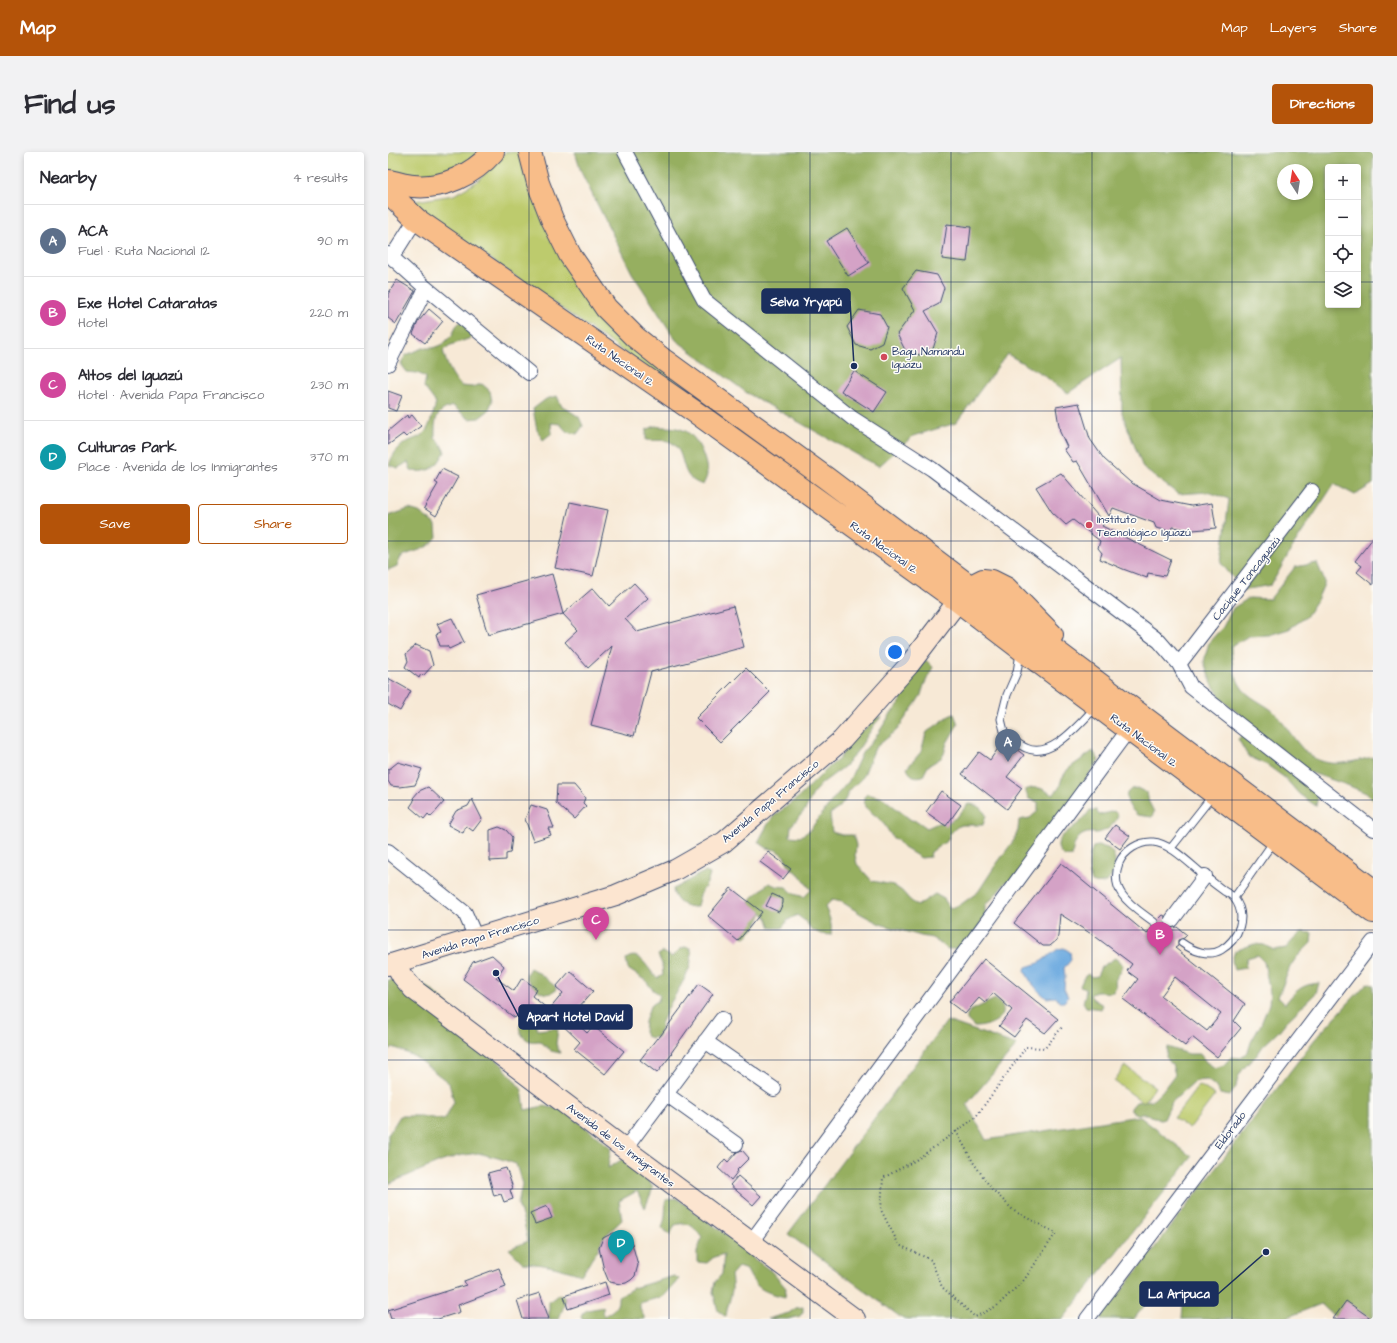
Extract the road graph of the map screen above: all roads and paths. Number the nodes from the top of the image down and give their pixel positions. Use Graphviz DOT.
graph roads {
  1 [pos="493,152"];
  2 [pos="530,152"];
  3 [pos="624,152"];
  4 [pos="388,181"];
  5 [pos="388,192"];
  6 [pos="416,219"];
  7 [pos="390,256"];
  8 [pos="426,288"];
  9 [pos="388,364"];
  10 [pos="529,373"];
  11 [pos="1312,491"];
  12 [pos="964,594"];
  13 [pos="1021,649"];
  14 [pos="1179,664"];
  15 [pos="1099,695"];
  16 [pos="1129,729"];
  17 [pos="1215,793"];
  18 [pos="1373,829"];
  19 [pos="1276,840"];
  20 [pos="1171,848"];
  21 [pos="388,851"];
  22 [pos="1205,876"];
  23 [pos="1373,890"];
  24 [pos="1234,898"];
  25 [pos="1373,912"];
  26 [pos="1172,920"];
  27 [pos="1154,922"];
  28 [pos="476,938"];
  29 [pos="1373,942"];
  30 [pos="1182,944"];
  31 [pos="391,964"];
  32 [pos="722,1019"];
  33 [pos="1063,1026"];
  34 [pos="705,1042"];
  35 [pos="774,1089"];
  36 [pos="666,1094"];
  37 [pos="956,1131"];
  38 [pos="736,1144"];
  39 [pos="625,1149"];
  40 [pos="751,1242"];
  41 [pos="855,1319"];
  42 [pos="1087,1319"];
  1 -- 4 [label="highway"];
  2 -- 12 [label="highway, Ruta Nacional 12"];
  3 -- 14 [label="street"];
  5 -- 6 [label="highway, Ruta Nacional 12"];
  6 -- 7 [label="street"];
  6 -- 12 [label="highway, Ruta Nacional 12"];
  7 -- 8 [label="street"];
  8 -- 9 [label="street"];
  8 -- 10 [label="street"];
  11 -- 14 [label="street, Cacique Toncaguazú"];
  12 -- 13 [label="highway, Ruta Nacional 12"];
  12 -- 15 [label="highway"];
  12 -- 28 [label="main road, Avenida Papa Francisco"];
  13 -- 15 [label="highway, Ruta Nacional 12"];
  13 -- 15 [label="lane"];
  14 -- 18 [label="street"];
  15 -- 16 [label="highway, Ruta Nacional 12"];
  15 -- 23 [label="highway, Ruta Nacional 12"];
  16 -- 17 [label="highway, Ruta Nacional 12"];
  16 -- 40 [label="street"];
  17 -- 19 [label="highway, Ruta Nacional 12"];
  17 -- 20 [label="lane"];
  19 -- 24 [label="lane"];
  19 -- 25 [label="highway, Ruta Nacional 12"];
  20 -- 22 [label="lane"];
  20 -- 27 [label="lane"];
  21 -- 28 [label="street"];
  22 -- 24 [label="lane"];
  22 -- 26 [label="street"];
  24 -- 30 [label="lane"];
  28 -- 31 [label="main road, Avenida Papa Francisco"];
  29 -- 42 [label="street, Eldorado"];
  31 -- 39 [label="main road, Avenida de los Inmigrantes"];
  32 -- 34 [label="street"];
  33 -- 37 [label="path"];
  34 -- 35 [label="street"];
  34 -- 36 [label="street"];
  36 -- 38 [label="street"];
  36 -- 39 [label="street"];
  37 -- 37 [label="path"];
  39 -- 40 [label="main road, Avenida de los Inmigrantes"];
  40 -- 41 [label="main road, Avenida de los Inmigrantes"];
}
